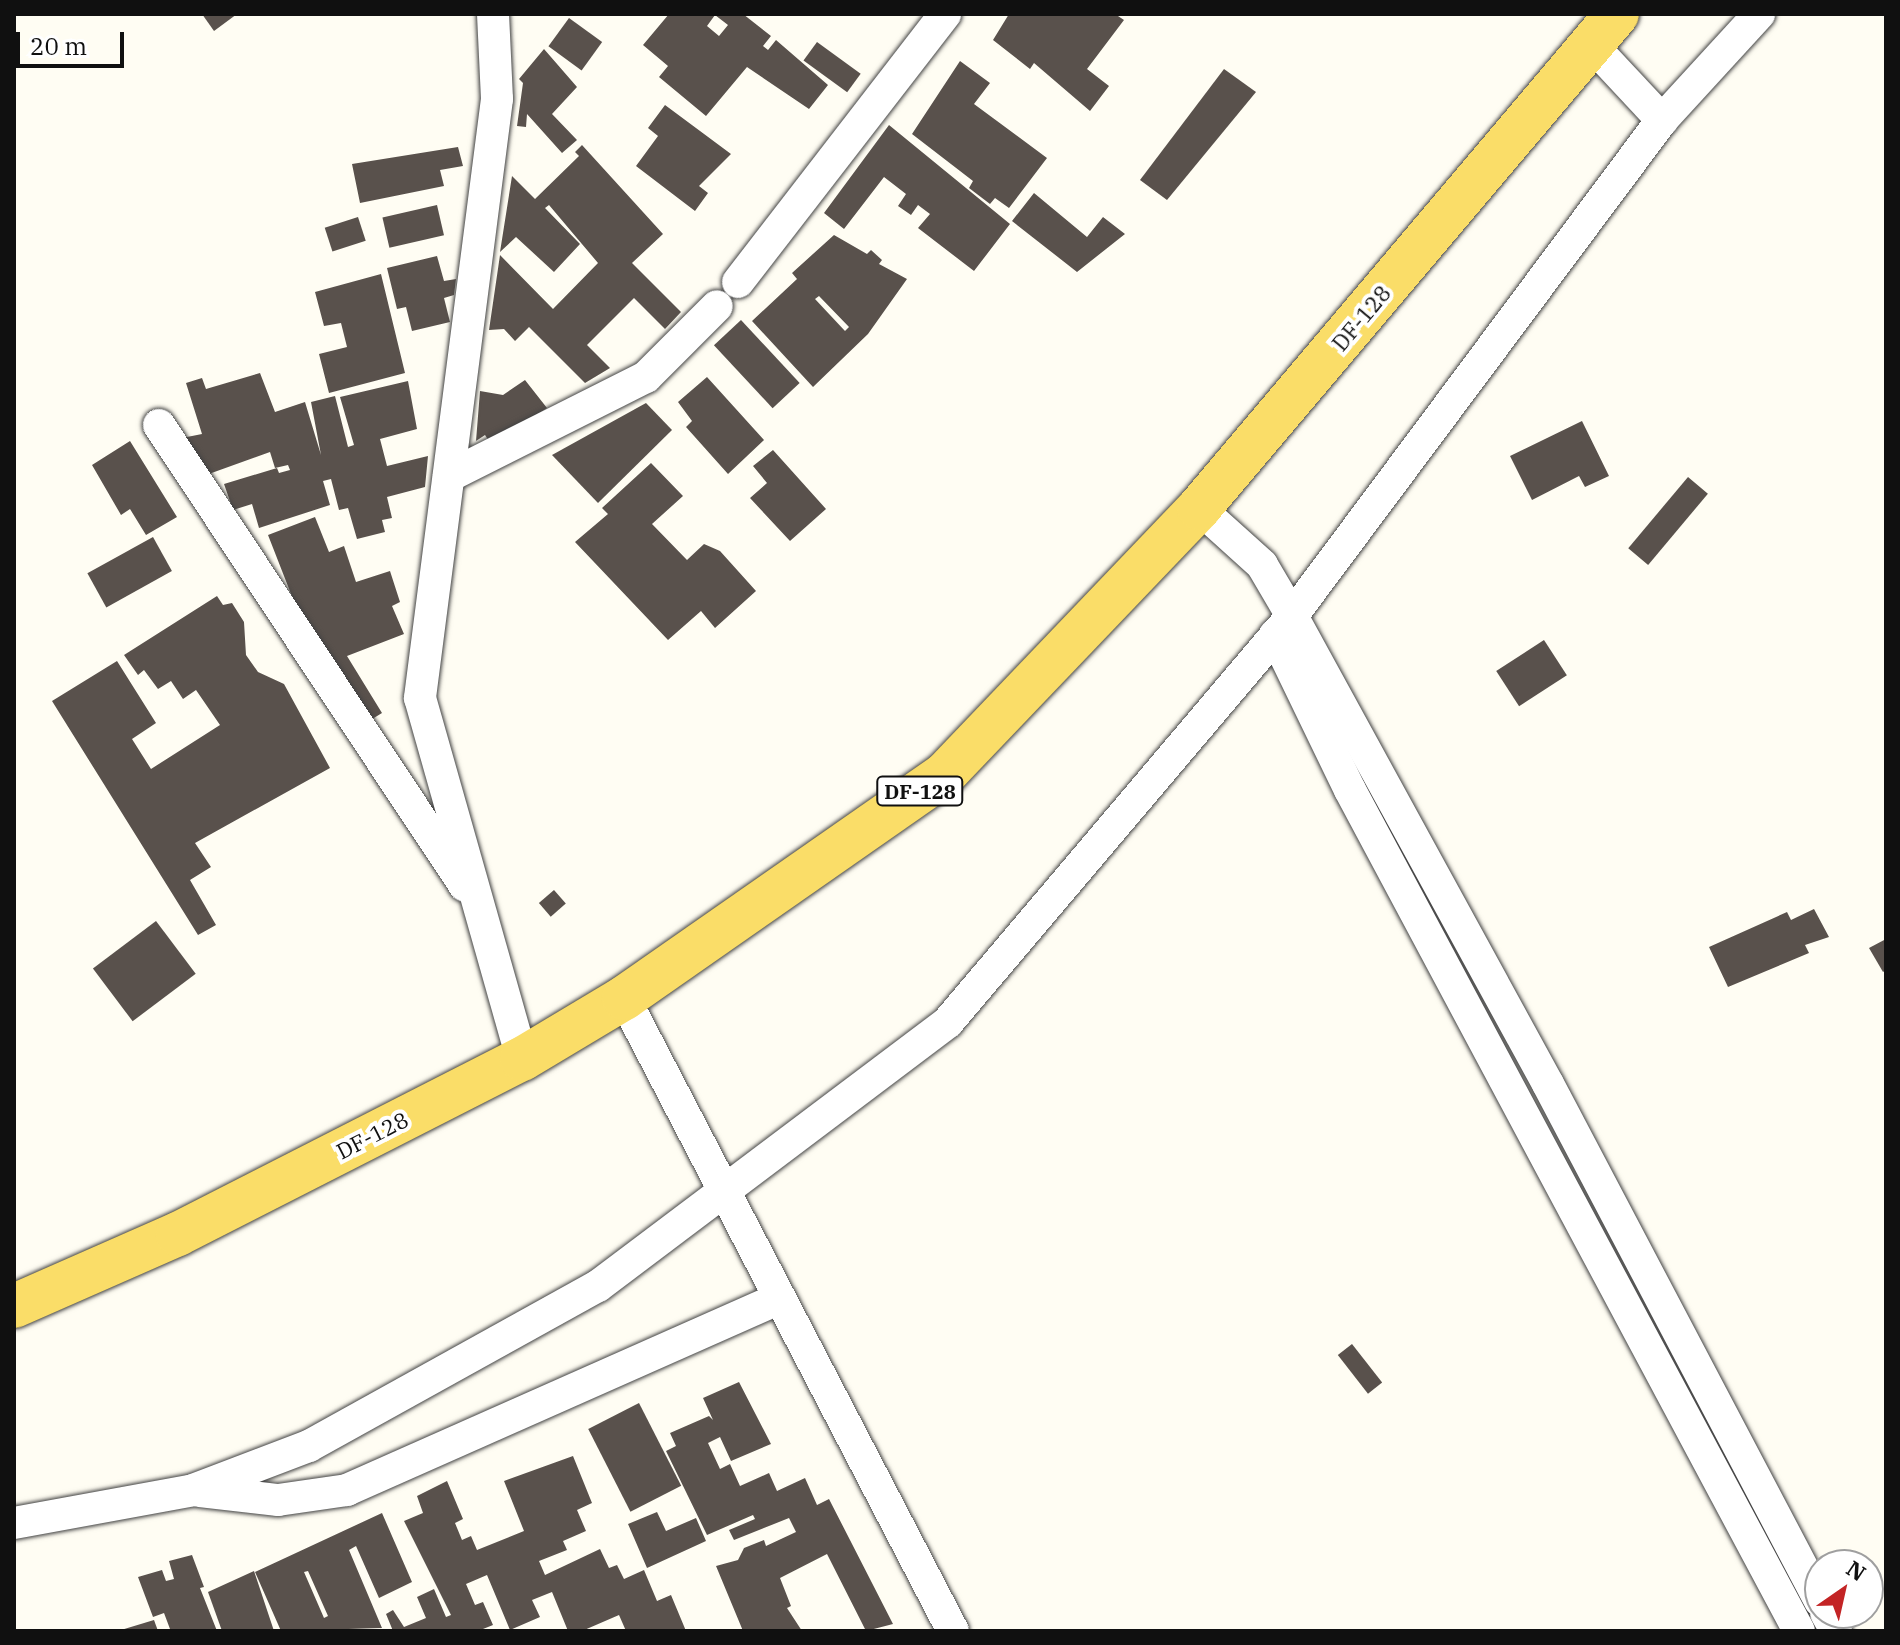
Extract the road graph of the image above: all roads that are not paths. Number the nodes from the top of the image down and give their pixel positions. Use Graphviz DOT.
graph roads {
  1 [pos="493,14"];
  2 [pos="945,14"];
  3 [pos="1759,14"];
  4 [pos="1604,29"];
  5 [pos="1662,120"];
  6 [pos="159,425"];
  7 [pos="449,476"];
  8 [pos="1199,508"];
  9 [pos="1284,626"];
  10 [pos="482,911"];
  11 [pos="624,998"];
  12 [pos="522,1059"];
  13 [pos="724,1196"];
  14 [pos="778,1299"];
  15 [pos="14,1306"];
  16 [pos="193,1490"];
  17 [pos="14,1523"];
  18 [pos="1804,1571"];
  19 [pos="953,1631"];
  20 [pos="1799,1631"];
  1 -- 7 [label="street"];
  2 -- 7 [label="street"];
  3 -- 5 [label="street"];
  4 -- 5 [label="street"];
  4 -- 8 [label="main road, DF-128 / DF-128"];
  5 -- 9 [label="street"];
  6 -- 10 [label="street"];
  7 -- 10 [label="street"];
  8 -- 9 [label="street"];
  8 -- 11 [label="main road, DF-128 / DF-128"];
  9 -- 13 [label="street"];
  9 -- 18 [label="street"];
  9 -- 20 [label="street"];
  10 -- 12 [label="street"];
  11 -- 12 [label="main road, DF-128 / DF-128"];
  11 -- 13 [label="street"];
  12 -- 15 [label="main road, DF-128 / DF-128"];
  13 -- 14 [label="street"];
  13 -- 16 [label="street"];
  14 -- 16 [label="street"];
  14 -- 19 [label="street"];
  16 -- 17 [label="street"];
}
